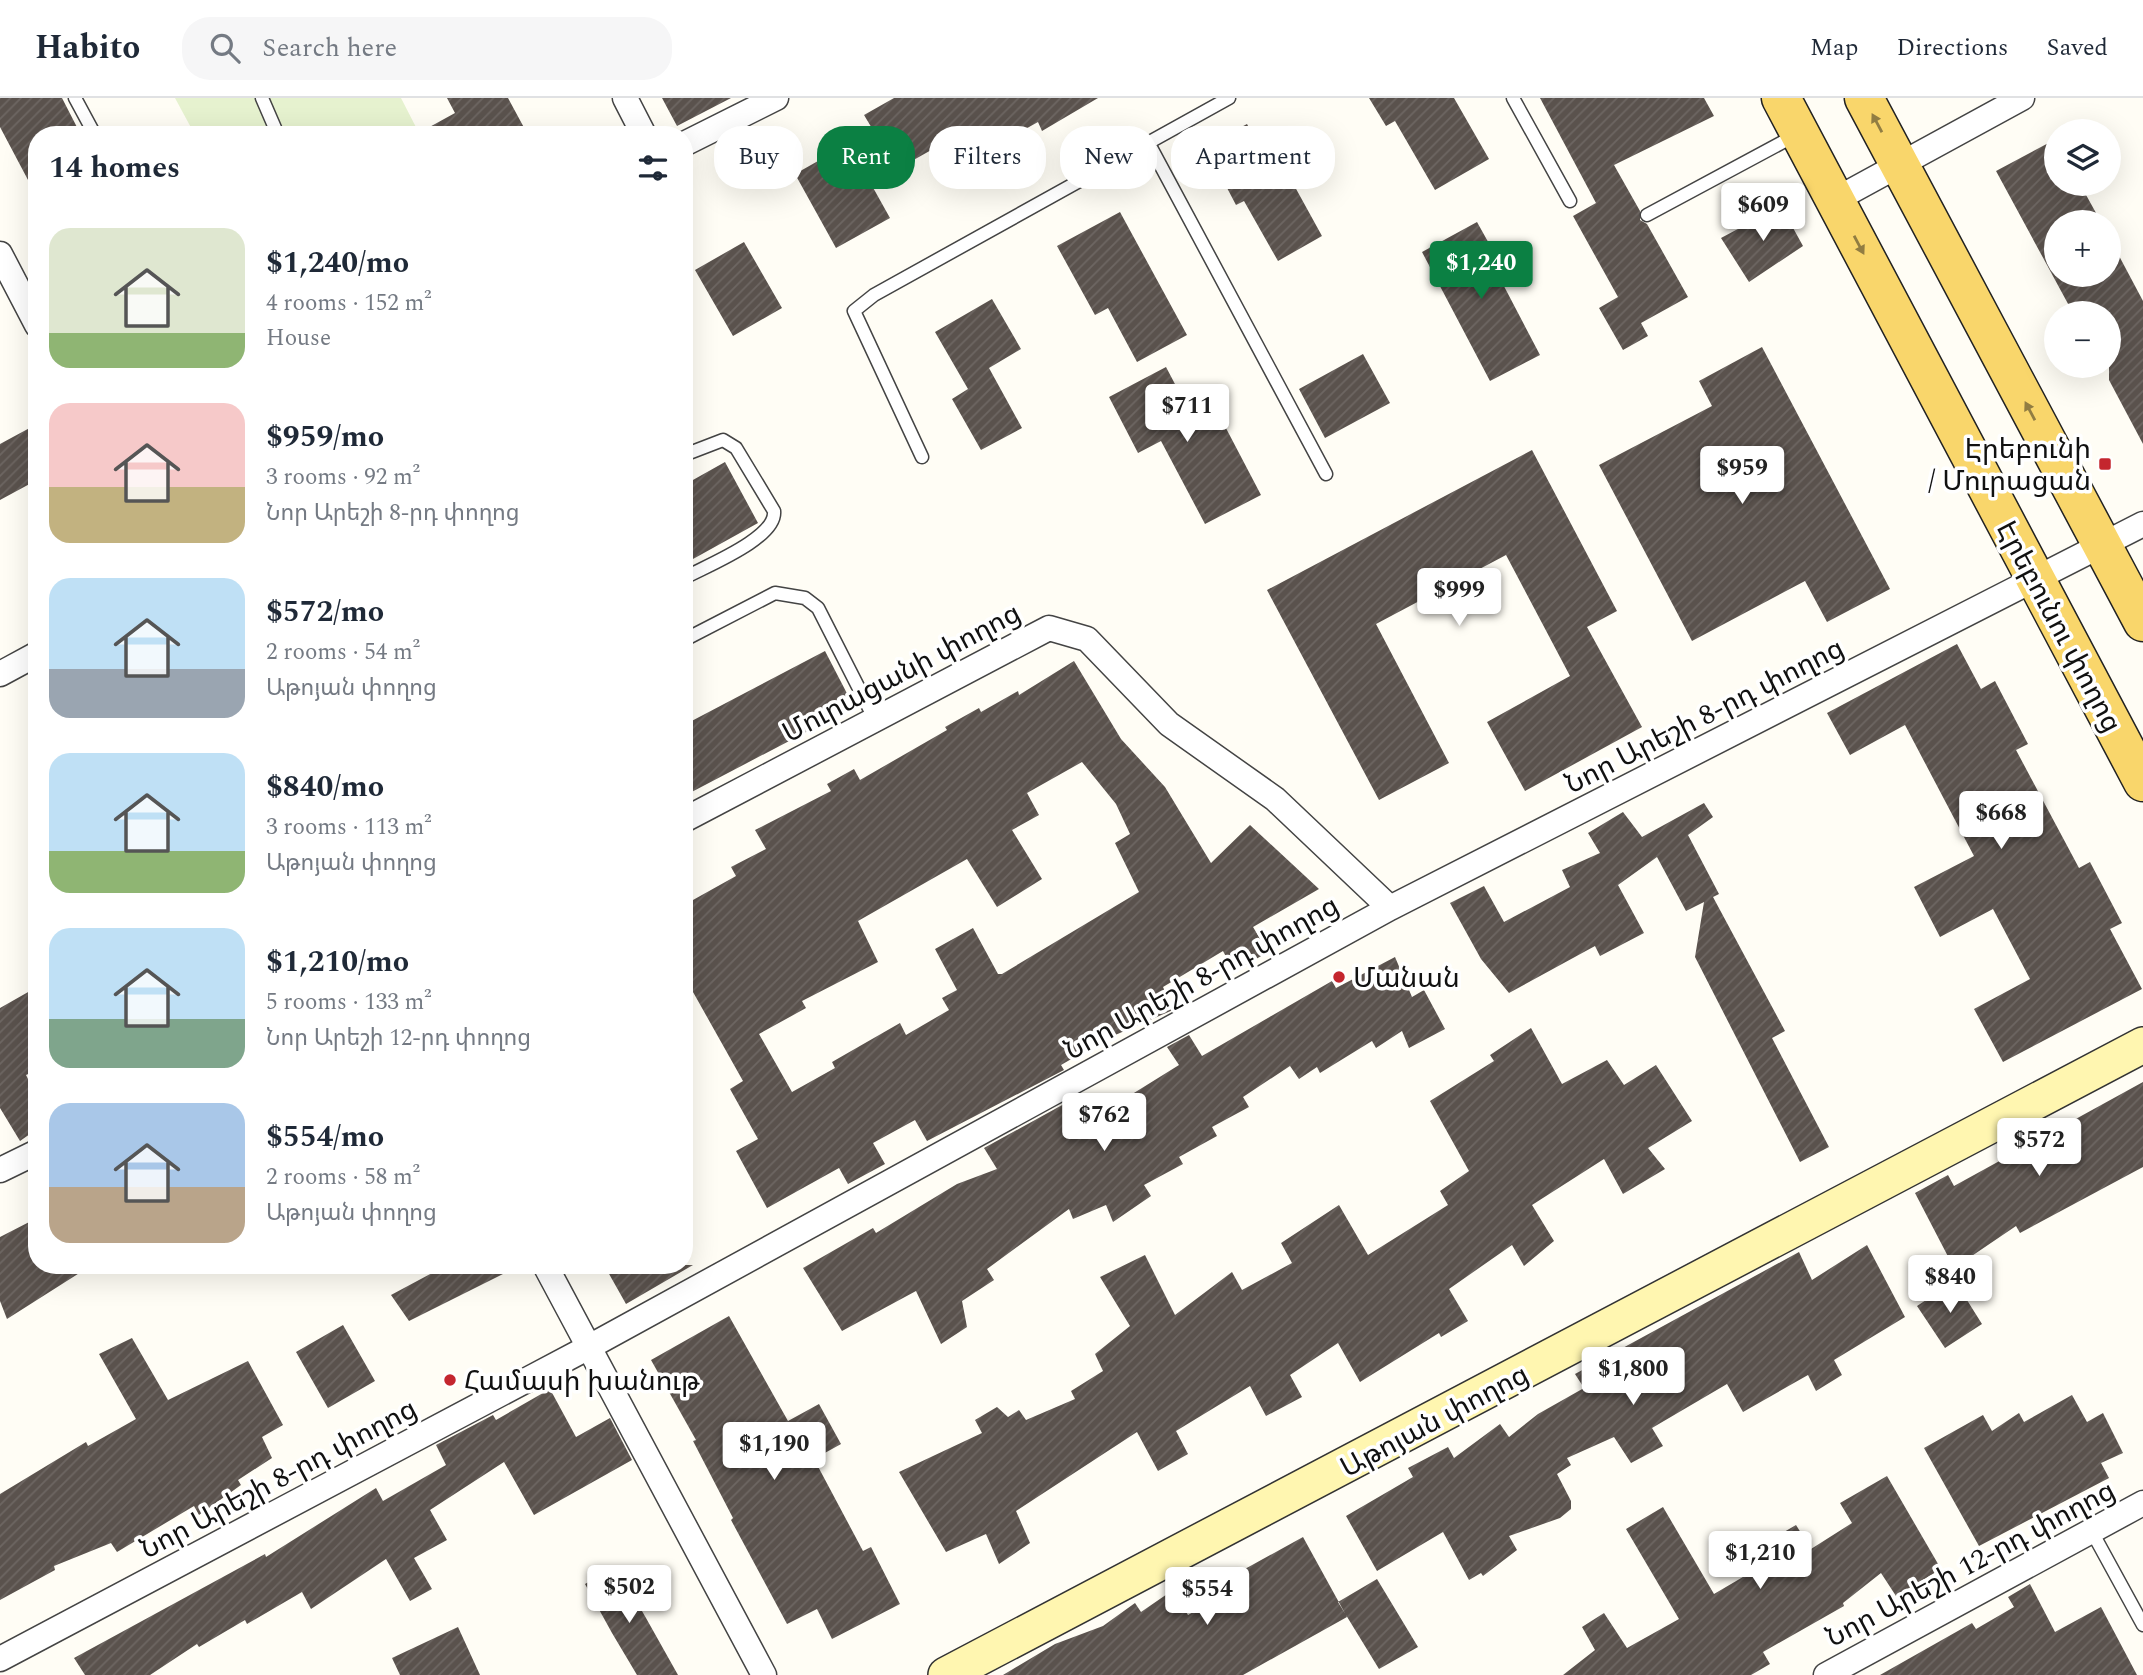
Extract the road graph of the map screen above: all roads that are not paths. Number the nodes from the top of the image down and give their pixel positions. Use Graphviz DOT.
graph roads {
  1 [pos="75,98"];
  2 [pos="262,98"];
  3 [pos="625,98"];
  4 [pos="776,98"];
  5 [pos="1229,98"];
  6 [pos="1513,98"];
  7 [pos="1781,98"];
  8 [pos="1864,98"];
  9 [pos="2022,98"];
  10 [pos="89,126"];
  11 [pos="274,126"];
  12 [pos="640,126"];
  13 [pos="1800,133"];
  14 [pos="1157,137"];
  15 [pos="693,140"];
  16 [pos="1157,159"];
  17 [pos="1900,166"];
  18 [pos="1064,189"];
  19 [pos="1835,200"];
  20 [pos="1570,201"];
  21 [pos="1647,215"];
  22 [pos="0,254"];
  23 [pos="28,307"];
  24 [pos="693,452"];
  25 [pos="922,457"];
  26 [pos="1326,474"];
  27 [pos="2143,524"];
  28 [pos="2101,545"];
  29 [pos="693,573"];
  30 [pos="2035,578"];
  31 [pos="2143,622"];
  32 [pos="693,635"];
  33 [pos="28,659"];
  34 [pos="0,674"];
  35 [pos="875,720"];
  36 [pos="2143,782"];
  37 [pos="693,815"];
  38 [pos="1390,908"];
  39 [pos="2143,1045"];
  40 [pos="28,1156"];
  41 [pos="0,1170"];
  42 [pos="550,1274"];
  43 [pos="589,1347"];
  44 [pos="2143,1503"];
  45 [pos="2091,1530"];
  46 [pos="2143,1625"];
  47 [pos="0,1658"];
  48 [pos="764,1675"];
  49 [pos="946,1675"];
  50 [pos="1826,1675"];
  1 -- 10 [label="lane"];
  2 -- 11 [label="lane"];
  3 -- 12 [label="street"];
  4 -- 15 [label="street"];
  5 -- 14 [label="lane"];
  6 -- 20 [label="lane"];
  7 -- 13 [label="main road, Էրեբունու փողոց"];
  17 -- 8 [label="main road, one-way"];
  9 -- 17 [label="street"];
  13 -- 19 [label="main road, Էրեբունու փողոց"];
  13 -- 21 [label="lane"];
  16 -- 26 [label="lane"];
  17 -- 19 [label="street"];
  28 -- 17 [label="main road, one-way"];
  18 -- 25 [label="lane"];
  19 -- 30 [label="main road, Էրեբունու փողոց, one-way"];
  22 -- 23 [label="street"];
  24 -- 29 [label="lane"];
  27 -- 28 [label="street, Նոր Արեշի 8-րդ փողոց"];
  28 -- 30 [label="street, Նոր Արեշի 8-րդ փողոց"];
  28 -- 31 [label="main road"];
  30 -- 36 [label="main road, Էրեբունու փողոց"];
  30 -- 38 [label="street, Նոր Արեշի 8-րդ փողոց"];
  32 -- 35 [label="lane"];
  33 -- 34 [label="street"];
  35 -- 37 [label="street, Մուրացանի փողոց"];
  35 -- 38 [label="street, Մուրացանի փողոց"];
  38 -- 43 [label="street, Նոր Արեշի 8-րդ փողոց"];
  39 -- 49 [label="main road, Աթոյան փողոց"];
  40 -- 41 [label="street"];
  42 -- 43 [label="street"];
  43 -- 47 [label="street, Նոր Արեշի 8-րդ փողոց"];
  43 -- 48 [label="street"];
  44 -- 45 [label="street, Նոր Արեշի 12-րդ փողոց"];
  45 -- 46 [label="lane"];
  45 -- 50 [label="street, Նոր Արեշի 12-րդ փողոց"];
}
